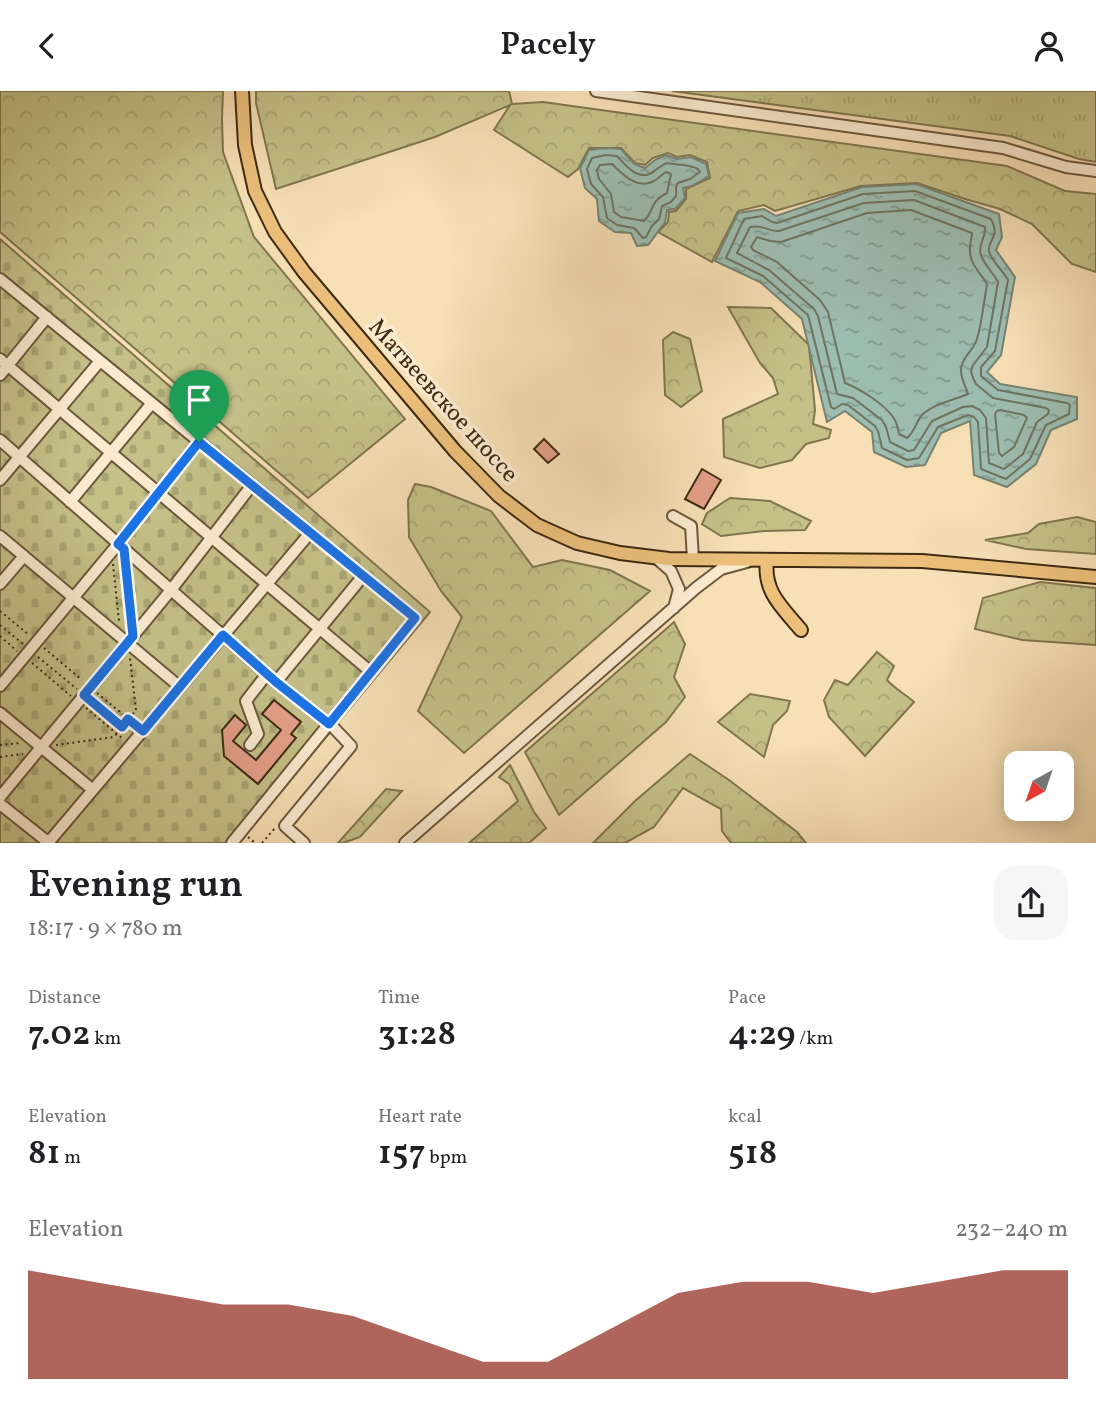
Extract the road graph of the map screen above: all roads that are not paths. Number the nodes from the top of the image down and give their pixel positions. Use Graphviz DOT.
graph roads {
  1 [pos="242,91"];
  2 [pos="596,91"];
  3 [pos="1096,171"];
  4 [pos="0,279"];
  5 [pos="47,317"];
  6 [pos="100,361"];
  7 [pos="4,362"];
  8 [pos="0,375"];
  9 [pos="152,403"];
  10 [pos="60,410"];
  11 [pos="0,440"];
  12 [pos="199,442"];
  13 [pos="111,453"];
  14 [pos="20,457"];
  15 [pos="0,480"];
  16 [pos="252,485"];
  17 [pos="158,493"];
  18 [pos="71,502"];
  19 [pos="673,516"];
  20 [pos="310,533"];
  21 [pos="0,536"];
  22 [pos="211,537"];
  23 [pos="118,548"];
  24 [pos="24,556"];
  25 [pos="655,557"];
  26 [pos="693,559"];
  27 [pos="760,560"];
  28 [pos="363,576"];
  29 [pos="1096,577"];
  30 [pos="0,584"];
  31 [pos="267,584"];
  32 [pos="171,590"];
  33 [pos="73,598"];
  34 [pos="674,608"];
  35 [pos="319,629"];
  36 [pos="801,630"];
  37 [pos="223,635"];
  38 [pos="127,638"];
  39 [pos="371,673"];
  40 [pos="272,678"];
  41 [pos="0,686"];
  42 [pos="180,687"];
  43 [pos="0,713"];
  44 [pos="329,724"];
  45 [pos="250,745"];
  46 [pos="38,747"];
  47 [pos="93,790"];
  48 [pos="0,797"];
  49 [pos="0,804"];
  50 [pos="49,843"];
  51 [pos="232,843"];
  52 [pos="304,843"];
  53 [pos="405,843"];
  1 -- 25 [label="main road, Матвеевское шоссе"];
  2 -- 3 [label="street"];
  4 -- 5 [label="street"];
  5 -- 6 [label="street"];
  5 -- 7 [label="street"];
  6 -- 9 [label="street"];
  6 -- 10 [label="street"];
  7 -- 8 [label="street"];
  7 -- 10 [label="street"];
  9 -- 12 [label="street"];
  9 -- 13 [label="street"];
  10 -- 13 [label="street"];
  10 -- 14 [label="street"];
  11 -- 14 [label="street"];
  12 -- 16 [label="street"];
  12 -- 17 [label="street"];
  13 -- 17 [label="street"];
  13 -- 18 [label="street"];
  14 -- 15 [label="street"];
  14 -- 18 [label="street"];
  16 -- 20 [label="street"];
  16 -- 22 [label="street"];
  17 -- 22 [label="street"];
  17 -- 23 [label="street"];
  18 -- 23 [label="street"];
  19 -- 26 [label="street"];
  20 -- 28 [label="street"];
  20 -- 31 [label="street"];
  21 -- 24 [label="street"];
  22 -- 31 [label="street"];
  22 -- 32 [label="street"];
  23 -- 32 [label="street"];
  23 -- 33 [label="street"];
  24 -- 30 [label="street"];
  24 -- 33 [label="street"];
  25 -- 26 [label="main road, Матвеевское шоссе"];
  25 -- 34 [label="street"];
  26 -- 27 [label="main road, Матвеевское шоссе"];
  27 -- 29 [label="main road, Матвеевское шоссе"];
  27 -- 34 [label="street"];
  27 -- 36 [label="main road"];
  28 -- 35 [label="street"];
  28 -- 39 [label="street"];
  31 -- 35 [label="street"];
  31 -- 37 [label="street"];
  32 -- 37 [label="street"];
  32 -- 38 [label="street"];
  33 -- 38 [label="street"];
  33 -- 41 [label="street"];
  34 -- 53 [label="street"];
  35 -- 39 [label="street"];
  35 -- 40 [label="street"];
  37 -- 40 [label="street"];
  37 -- 42 [label="street"];
  38 -- 42 [label="street"];
  38 -- 46 [label="street"];
  39 -- 44 [label="street"];
  40 -- 44 [label="street"];
  40 -- 45 [label="street"];
  42 -- 47 [label="street"];
  43 -- 46 [label="street"];
  44 -- 51 [label="street"];
  44 -- 52 [label="street"];
  46 -- 47 [label="street"];
  46 -- 48 [label="street"];
  47 -- 50 [label="street"];
  49 -- 50 [label="street"];
}
